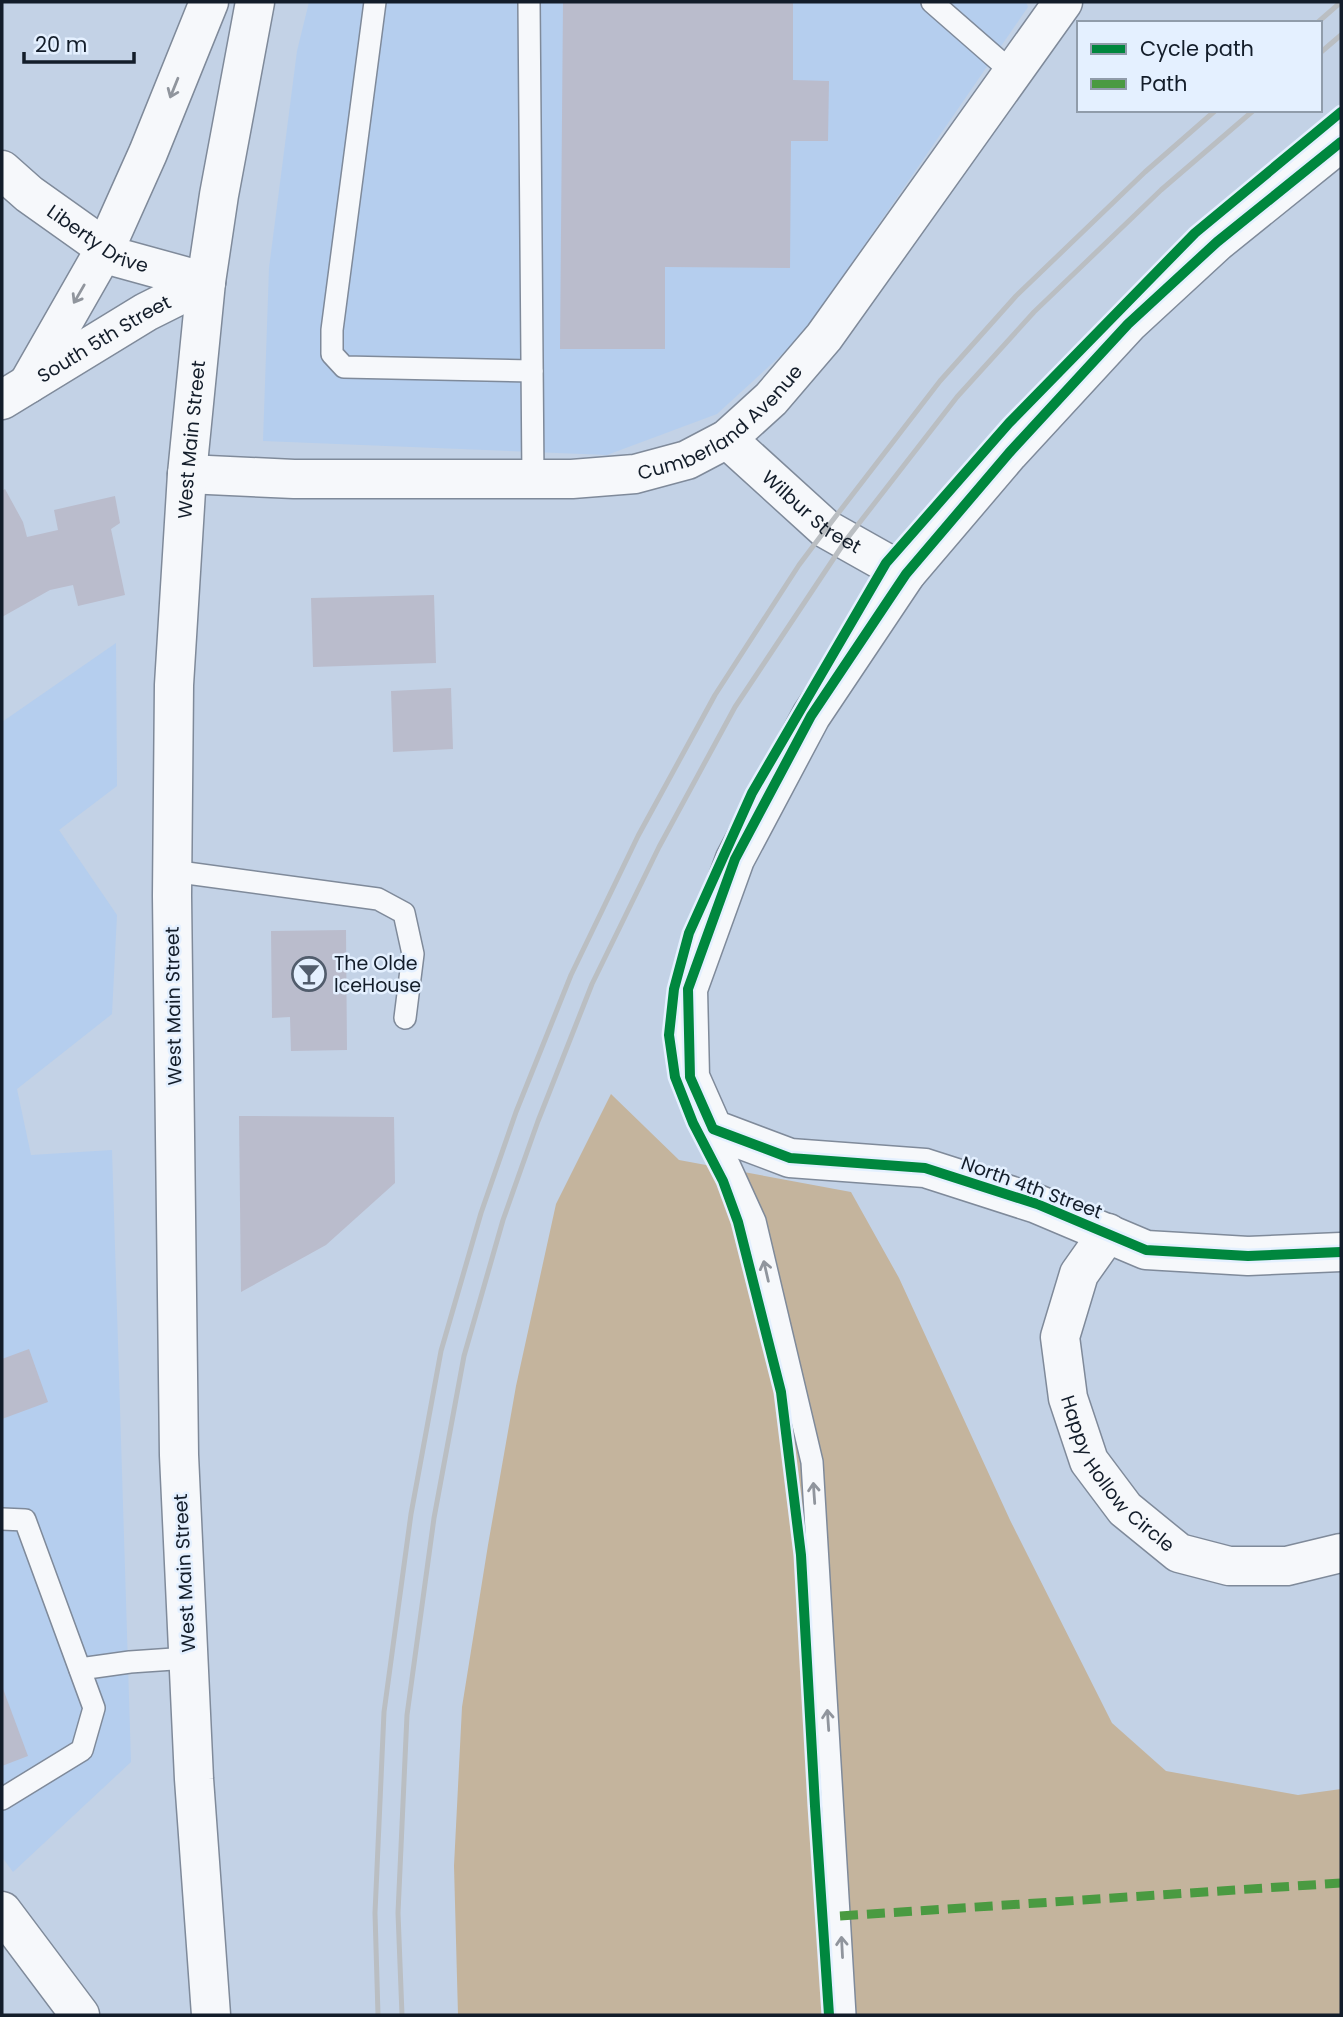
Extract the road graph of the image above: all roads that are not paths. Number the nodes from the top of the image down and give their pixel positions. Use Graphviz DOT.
graph roads {
  1 [pos="209,2"];
  2 [pos="255,2"];
  3 [pos="375,2"];
  4 [pos="529,2"];
  5 [pos="932,2"];
  6 [pos="1063,2"];
  7 [pos="1012,72"];
  8 [pos="1341,142"];
  9 [pos="2,170"];
  10 [pos="105,249"];
  11 [pos="206,282"];
  12 [pos="532,371"];
  13 [pos="15,392"];
  14 [pos="727,439"];
  15 [pos="187,474"];
  16 [pos="533,479"];
  17 [pos="906,574"];
  18 [pos="172,871"];
  19 [pos="405,1018"];
  20 [pos="713,1129"];
  21 [pos="1108,1233"];
  22 [pos="1341,1252"];
  23 [pos="2,1519"];
  24 [pos="1341,1553"];
  25 [pos="188,1658"];
  26 [pos="80,1669"];
  27 [pos="2,1799"];
  28 [pos="2,1911"];
  29 [pos="80,2015"];
  30 [pos="211,2015"];
  31 [pos="845,2015"];
  1 -- 10 [label="street, one-way"];
  2 -- 11 [label="street, West Main Street"];
  3 -- 12 [label="lane"];
  4 -- 12 [label="lane"];
  5 -- 7 [label="lane"];
  6 -- 7 [label="street, Cumberland Avenue"];
  7 -- 14 [label="street, Cumberland Avenue"];
  8 -- 17 [label="street"];
  9 -- 10 [label="street, Liberty Drive"];
  10 -- 11 [label="street, Liberty Drive"];
  10 -- 13 [label="street, one-way"];
  11 -- 13 [label="street, South 5th Street"];
  11 -- 15 [label="street, West Main Street"];
  12 -- 16 [label="lane"];
  14 -- 16 [label="street, Cumberland Avenue"];
  14 -- 17 [label="street, Wilbur Street"];
  15 -- 16 [label="street, Cumberland Avenue"];
  15 -- 18 [label="street, West Main Street"];
  17 -- 20 [label="street"];
  18 -- 19 [label="lane"];
  18 -- 25 [label="street, West Main Street"];
  20 -- 21 [label="street, North 4th Street"];
  31 -- 20 [label="lane, one-way"];
  21 -- 22 [label="street, North 4th Street"];
  21 -- 24 [label="street, Happy Hollow Circle"];
  23 -- 26 [label="lane"];
  25 -- 26 [label="lane"];
  25 -- 30 [label="street, West Main Street"];
  26 -- 27 [label="lane"];
  28 -- 29 [label="street"];
}
